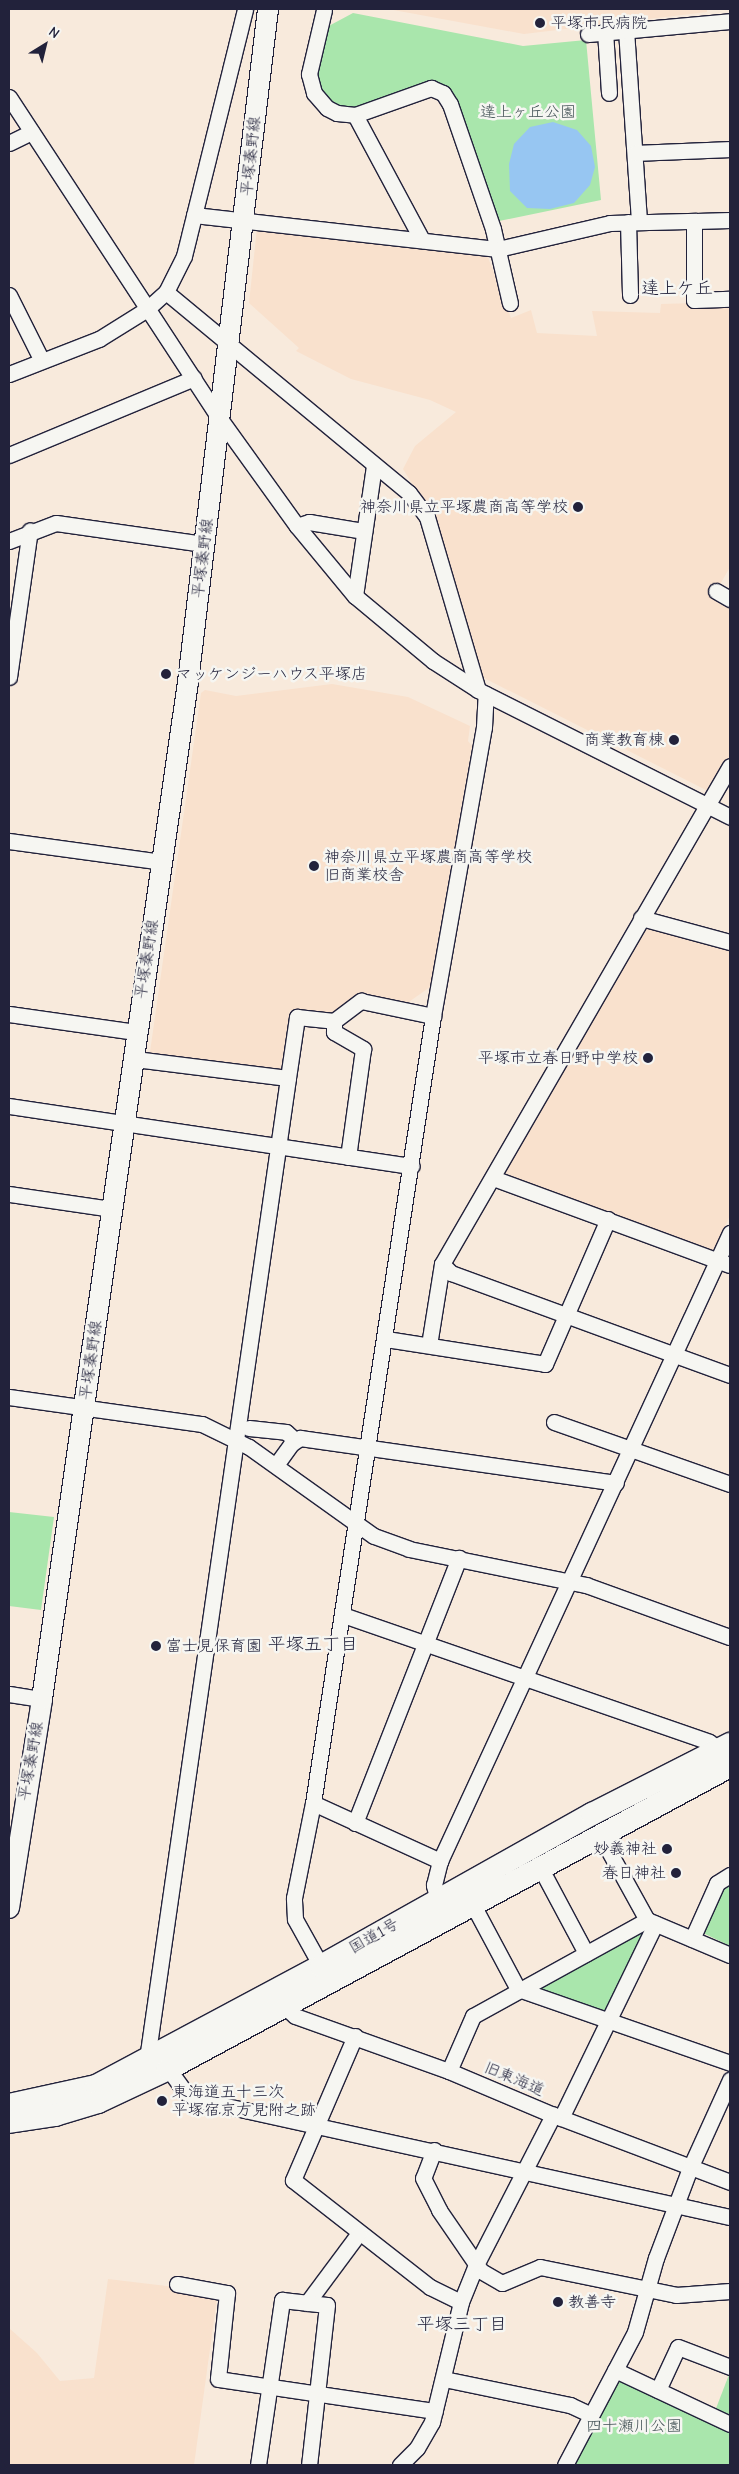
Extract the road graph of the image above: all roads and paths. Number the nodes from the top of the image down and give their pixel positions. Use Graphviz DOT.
graph roads {
  1 [pos="245,9"];
  2 [pos="268,9"];
  3 [pos="326,9"];
  4 [pos="722,18"];
  5 [pos="626,30"];
  6 [pos="605,31"];
  7 [pos="588,34"];
  8 [pos="610,93"];
  9 [pos="9,97"];
  10 [pos="355,115"];
  11 [pos="32,132"];
  12 [pos="9,143"];
  13 [pos="730,149"];
  14 [pos="636,152"];
  15 [pos="194,215"];
  16 [pos="730,220"];
  17 [pos="694,221"];
  18 [pos="244,222"];
  19 [pos="634,222"];
  20 [pos="422,240"];
  21 [pos="498,249"];
  22 [pos="166,292"];
  23 [pos="9,295"];
  24 [pos="630,295"];
  25 [pos="730,299"];
  26 [pos="510,303"];
  27 [pos="147,309"];
  28 [pos="227,340"];
  29 [pos="41,360"];
  30 [pos="9,374"];
  31 [pos="194,378"];
  32 [pos="220,419"];
  33 [pos="9,455"];
  34 [pos="374,465"];
  35 [pos="297,526"];
  36 [pos="30,530"];
  37 [pos="364,531"];
  38 [pos="9,541"];
  39 [pos="204,544"];
  40 [pos="716,591"];
  41 [pos="355,596"];
  42 [pos="730,599"];
  43 [pos="9,677"];
  44 [pos="482,692"];
  45 [pos="730,766"];
  46 [pos="705,805"];
  47 [pos="730,816"];
  48 [pos="9,841"];
  49 [pos="162,862"];
  50 [pos="641,918"];
  51 [pos="730,942"];
  52 [pos="9,1014"];
  53 [pos="433,1016"];
  54 [pos="334,1021"];
  55 [pos="136,1032"];
  56 [pos="135,1059"];
  57 [pos="288,1078"];
  58 [pos="9,1106"];
  59 [pos="125,1124"];
  60 [pos="278,1146"];
  61 [pos="348,1157"];
  62 [pos="412,1166"];
  63 [pos="493,1178"];
  64 [pos="9,1194"];
  65 [pos="112,1210"];
  66 [pos="608,1219"];
  67 [pos="730,1233"];
  68 [pos="724,1263"];
  69 [pos="442,1264"];
  70 [pos="567,1316"];
  71 [pos="386,1339"];
  72 [pos="429,1345"];
  73 [pos="675,1355"];
  74 [pos="730,1375"];
  75 [pos="9,1397"];
  76 [pos="84,1407"];
  77 [pos="554,1422"];
  78 [pos="249,1428"];
  79 [pos="236,1440"];
  80 [pos="295,1440"];
  81 [pos="369,1446"];
  82 [pos="631,1449"];
  83 [pos="276,1465"];
  84 [pos="616,1483"];
  85 [pos="730,1484"];
  86 [pos="357,1525"];
  87 [pos="459,1558"];
  88 [pos="570,1581"];
  89 [pos="343,1615"];
  90 [pos="729,1633"];
  91 [pos="427,1643"];
  92 [pos="524,1678"];
  93 [pos="9,1694"];
  94 [pos="42,1699"];
  95 [pos="727,1753"];
  96 [pos="313,1803"];
  97 [pos="355,1823"];
  98 [pos="600,1835"];
  99 [pos="440,1861"];
  100 [pos="540,1867"];
  101 [pos="11,1872"];
  102 [pos="730,1875"];
  103 [pos="472,1904"];
  104 [pos="9,1908"];
  105 [pos="440,1910"];
  106 [pos="651,1922"];
  107 [pos="692,1939"];
  108 [pos="586,1953"];
  109 [pos="730,1955"];
  110 [pos="321,1966"];
  111 [pos="518,1990"];
  112 [pos="285,2007"];
  113 [pos="607,2022"];
  114 [pos="354,2036"];
  115 [pos="158,2060"];
  116 [pos="730,2064"];
  117 [pos="449,2071"];
  118 [pos="730,2080"];
  119 [pos="9,2105"];
  120 [pos="557,2117"];
  121 [pos="9,2122"];
  122 [pos="316,2124"];
  123 [pos="434,2150"];
  124 [pos="690,2168"];
  125 [pos="526,2171"];
  126 [pos="730,2182"];
  127 [pos="676,2205"];
  128 [pos="730,2217"];
  129 [pos="358,2233"];
  130 [pos="476,2265"];
  131 [pos="177,2284"];
  132 [pos="649,2290"];
  133 [pos="730,2291"];
  134 [pos="461,2302"];
  135 [pos="307,2303"];
  136 [pos="730,2367"];
  137 [pos="615,2370"];
  138 [pos="444,2379"];
  139 [pos="269,2387"];
  140 [pos="658,2390"];
  141 [pos="316,2394"];
  142 [pos="436,2411"];
  143 [pos="591,2415"];
  144 [pos="730,2424"];
  145 [pos="258,2465"];
  146 [pos="309,2465"];
  147 [pos="400,2465"];
  148 [pos="565,2465"];
  1 -- 15 [label="street"];
  2 -- 18 [label="main road, 平塚秦野線"];
  3 -- 10 [label="street"];
  4 -- 5 [label="street"];
  5 -- 6 [label="street"];
  5 -- 14 [label="street"];
  6 -- 7 [label="street"];
  6 -- 8 [label="street"];
  9 -- 11 [label="street"];
  10 -- 20 [label="street"];
  10 -- 21 [label="street"];
  11 -- 12 [label="street"];
  11 -- 27 [label="street"];
  13 -- 14 [label="street"];
  14 -- 19 [label="street"];
  15 -- 18 [label="street"];
  15 -- 22 [label="street"];
  16 -- 17 [label="street"];
  17 -- 19 [label="street"];
  17 -- 25 [label="street"];
  18 -- 20 [label="street"];
  18 -- 28 [label="main road, 平塚秦野線"];
  19 -- 21 [label="street"];
  19 -- 24 [label="street"];
  20 -- 21 [label="street"];
  21 -- 26 [label="street"];
  22 -- 27 [label="street"];
  22 -- 28 [label="street"];
  23 -- 29 [label="street"];
  27 -- 29 [label="street"];
  27 -- 31 [label="street"];
  28 -- 32 [label="main road, 平塚秦野線"];
  28 -- 34 [label="street"];
  29 -- 30 [label="street"];
  31 -- 32 [label="street"];
  31 -- 33 [label="street"];
  32 -- 35 [label="street"];
  32 -- 39 [label="main road, 平塚秦野線"];
  34 -- 37 [label="street"];
  34 -- 44 [label="street"];
  35 -- 37 [label="street"];
  35 -- 41 [label="street"];
  36 -- 38 [label="street"];
  36 -- 39 [label="street"];
  36 -- 43 [label="street"];
  37 -- 41 [label="street"];
  39 -- 49 [label="main road, 平塚秦野線"];
  40 -- 42 [label="street"];
  41 -- 44 [label="street"];
  44 -- 46 [label="street"];
  44 -- 53 [label="street"];
  45 -- 46 [label="street"];
  46 -- 47 [label="street"];
  46 -- 50 [label="street"];
  48 -- 49 [label="street"];
  49 -- 55 [label="main road, 平塚秦野線"];
  50 -- 51 [label="street"];
  50 -- 63 [label="street"];
  52 -- 55 [label="street"];
  53 -- 54 [label="street"];
  53 -- 62 [label="street"];
  54 -- 57 [label="street"];
  54 -- 61 [label="street"];
  55 -- 56 [label="main road, 平塚秦野線"];
  56 -- 57 [label="street"];
  56 -- 59 [label="main road, 平塚秦野線"];
  57 -- 60 [label="street"];
  58 -- 59 [label="street"];
  59 -- 60 [label="street"];
  59 -- 65 [label="main road, 平塚秦野線"];
  60 -- 61 [label="street"];
  60 -- 79 [label="street"];
  61 -- 62 [label="street"];
  62 -- 71 [label="street"];
  63 -- 66 [label="street"];
  63 -- 69 [label="street"];
  64 -- 65 [label="street"];
  65 -- 76 [label="main road, 平塚秦野線"];
  66 -- 68 [label="street"];
  66 -- 70 [label="street"];
  67 -- 68 [label="street"];
  68 -- 73 [label="street"];
  69 -- 70 [label="street"];
  69 -- 72 [label="street"];
  70 -- 72 [label="street"];
  70 -- 73 [label="street"];
  71 -- 72 [label="street"];
  71 -- 81 [label="street"];
  73 -- 74 [label="street"];
  73 -- 82 [label="street"];
  75 -- 76 [label="street"];
  76 -- 79 [label="street"];
  76 -- 94 [label="main road, 平塚秦野線"];
  77 -- 82 [label="street"];
  78 -- 80 [label="street"];
  79 -- 83 [label="street"];
  79 -- 115 [label="street"];
  80 -- 81 [label="street"];
  80 -- 83 [label="street"];
  81 -- 84 [label="street"];
  81 -- 86 [label="street"];
  82 -- 84 [label="street"];
  82 -- 85 [label="street"];
  83 -- 86 [label="street"];
  84 -- 88 [label="street"];
  86 -- 87 [label="street"];
  86 -- 89 [label="street"];
  87 -- 88 [label="street"];
  87 -- 91 [label="street"];
  88 -- 90 [label="street"];
  88 -- 92 [label="street"];
  89 -- 91 [label="street"];
  89 -- 96 [label="street"];
  91 -- 92 [label="street"];
  91 -- 97 [label="street"];
  92 -- 95 [label="street"];
  92 -- 99 [label="street"];
  93 -- 94 [label="street"];
  94 -- 101 [label="main road, 平塚秦野線"];
  95 -- 98 [label="highway, 国道1号"];
  95 -- 105 [label="highway, 国道1号"];
  96 -- 97 [label="street"];
  96 -- 110 [label="street"];
  97 -- 99 [label="street"];
  98 -- 100 [label="highway, 国道1号"];
  98 -- 106 [label="street"];
  99 -- 105 [label="street"];
  100 -- 103 [label="highway, 国道1号"];
  100 -- 108 [label="street"];
  101 -- 104 [label="main road, 平塚秦野線"];
  102 -- 107 [label="street"];
  103 -- 105 [label="highway, 国道1号"];
  103 -- 111 [label="street"];
  105 -- 110 [label="highway, 国道1号"];
  105 -- 112 [label="highway, 国道1号"];
  106 -- 107 [label="street"];
  106 -- 108 [label="street"];
  106 -- 113 [label="street"];
  107 -- 109 [label="street"];
  108 -- 111 [label="street"];
  110 -- 115 [label="highway, 国道1号"];
  111 -- 113 [label="street"];
  111 -- 117 [label="street"];
  112 -- 114 [label="street, 旧東海道"];
  112 -- 115 [label="highway, 国道1号"];
  113 -- 116 [label="street"];
  113 -- 120 [label="street"];
  114 -- 117 [label="street, 旧東海道"];
  114 -- 122 [label="street"];
  115 -- 119 [label="highway, 国道1号"];
  115 -- 121 [label="highway, 国道1号"];
  115 -- 122 [label="street"];
  117 -- 120 [label="street, 旧東海道"];
  118 -- 124 [label="street"];
  120 -- 124 [label="street, 旧東海道"];
  120 -- 125 [label="street"];
  122 -- 123 [label="street"];
  122 -- 129 [label="street"];
  123 -- 125 [label="street"];
  123 -- 130 [label="street"];
  124 -- 126 [label="street, 旧東海道"];
  124 -- 127 [label="street"];
  125 -- 127 [label="street"];
  125 -- 130 [label="street"];
  127 -- 128 [label="street"];
  127 -- 132 [label="street"];
  129 -- 134 [label="street"];
  129 -- 135 [label="street"];
  130 -- 132 [label="street"];
  130 -- 134 [label="street"];
  131 -- 139 [label="street"];
  132 -- 133 [label="street"];
  132 -- 137 [label="street"];
  134 -- 138 [label="street"];
  135 -- 139 [label="street"];
  135 -- 141 [label="street"];
  136 -- 140 [label="street"];
  137 -- 140 [label="street"];
  137 -- 143 [label="street"];
  138 -- 142 [label="street"];
  138 -- 143 [label="street"];
  139 -- 141 [label="street"];
  139 -- 145 [label="street"];
  140 -- 144 [label="street"];
  141 -- 142 [label="street"];
  141 -- 146 [label="street"];
  142 -- 147 [label="street"];
  143 -- 148 [label="street"];
}
